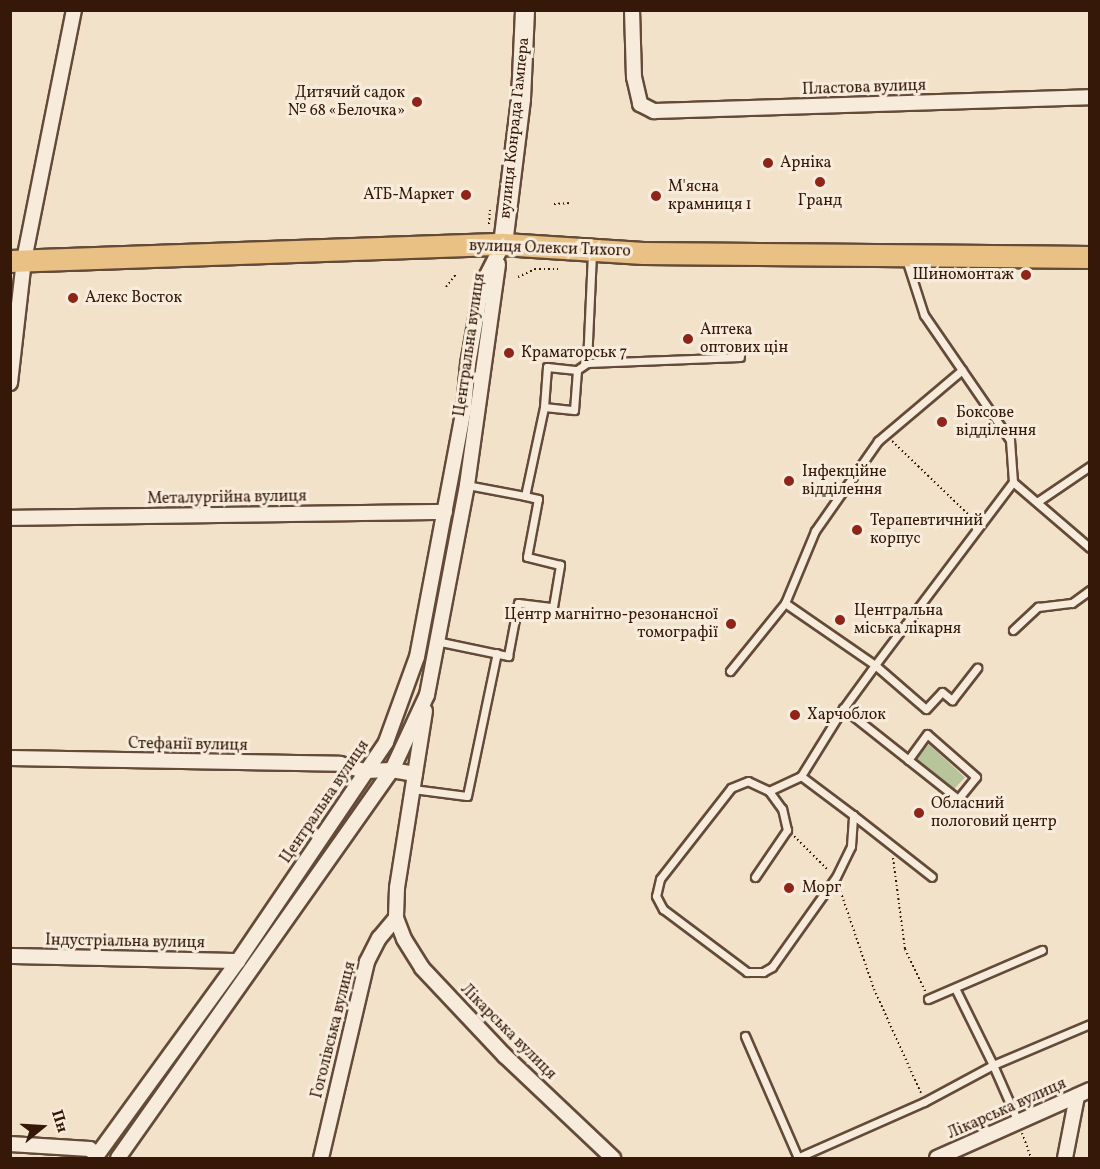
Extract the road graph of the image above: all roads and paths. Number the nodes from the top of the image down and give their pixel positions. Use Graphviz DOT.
graph roads {
  1 [pos="74,10"];
  2 [pos="525,10"];
  3 [pos="632,10"];
  4 [pos="1089,97"];
  5 [pos="571,203"];
  6 [pos="554,204"];
  7 [pos="490,210"];
  8 [pos="489,224"];
  9 [pos="503,244"];
  10 [pos="592,250"];
  11 [pos="904,255"];
  12 [pos="1089,257"];
  13 [pos="17,260"];
  14 [pos="558,269"];
  15 [pos="456,274"];
  16 [pos="519,277"];
  17 [pos="446,287"];
  18 [pos="741,357"];
  19 [pos="587,363"];
  20 [pos="578,370"];
  21 [pos="962,370"];
  22 [pos="10,383"];
  23 [pos="544,407"];
  24 [pos="886,435"];
  25 [pos="1089,466"];
  26 [pos="1013,482"];
  27 [pos="467,485"];
  28 [pos="525,496"];
  29 [pos="1037,502"];
  30 [pos="445,512"];
  31 [pos="10,518"];
  32 [pos="979,524"];
  33 [pos="1089,548"];
  34 [pos="1089,590"];
  35 [pos="785,603"];
  36 [pos="1012,630"];
  37 [pos="436,641"];
  38 [pos="497,653"];
  39 [pos="875,665"];
  40 [pos="977,668"];
  41 [pos="730,671"];
  42 [pos="428,695"];
  43 [pos="843,708"];
  44 [pos="10,758"];
  45 [pos="908,760"];
  46 [pos="392,770"];
  47 [pos="365,771"];
  48 [pos="415,774"];
  49 [pos="801,776"];
  50 [pos="413,789"];
  51 [pos="769,790"];
  52 [pos="853,815"];
  53 [pos="787,830"];
  54 [pos="891,846"];
  55 [pos="755,877"];
  56 [pos="836,878"];
  57 [pos="933,878"];
  58 [pos="396,918"];
  59 [pos="1042,950"];
  60 [pos="10,956"];
  61 [pos="238,961"];
  62 [pos="955,988"];
  63 [pos="928,999"];
  64 [pos="1089,1024"];
  65 [pos="745,1036"];
  66 [pos="993,1065"];
  67 [pos="1083,1093"];
  68 [pos="924,1102"];
  69 [pos="1018,1122"];
  70 [pos="10,1144"];
  71 [pos="96,1157"];
  72 [pos="118,1158"];
  73 [pos="321,1158"];
  74 [pos="613,1158"];
  75 [pos="797,1158"];
  76 [pos="937,1158"];
  77 [pos="1031,1158"];
  78 [pos="1065,1158"];
  1 -- 13 [label="street"];
  2 -- 9 [label="main road, вулиця Конрада Гампера"];
  3 -- 4 [label="street, Пластова вулиця"];
  5 -- 6 [label="path"];
  7 -- 8 [label="path"];
  9 -- 10 [label="main road, вулиця Олекси Тихого"];
  9 -- 13 [label="main road, вулиця Олекси Тихого"];
  9 -- 27 [label="street, Центральна вулиця"];
  9 -- 30 [label="street, Центральна вулиця"];
  10 -- 11 [label="main road, вулиця Олекси Тихого"];
  10 -- 19 [label="lane"];
  11 -- 12 [label="main road, вулиця Олекси Тихого"];
  11 -- 21 [label="lane"];
  13 -- 22 [label="street"];
  14 -- 16 [label="path"];
  15 -- 17 [label="path"];
  18 -- 19 [label="lane"];
  19 -- 20 [label="lane"];
  20 -- 23 [label="lane"];
  20 -- 23 [label="lane"];
  21 -- 24 [label="lane"];
  21 -- 26 [label="lane"];
  23 -- 28 [label="lane"];
  24 -- 32 [label="path"];
  24 -- 35 [label="lane"];
  25 -- 29 [label="lane"];
  26 -- 29 [label="lane"];
  26 -- 32 [label="lane"];
  27 -- 28 [label="lane"];
  27 -- 37 [label="street, Центральна вулиця"];
  28 -- 38 [label="lane"];
  29 -- 33 [label="lane"];
  30 -- 31 [label="street, Металургійна вулиця"];
  30 -- 47 [label="street, Центральна вулиця"];
  32 -- 39 [label="lane"];
  34 -- 36 [label="lane"];
  35 -- 39 [label="lane"];
  35 -- 41 [label="lane"];
  37 -- 38 [label="lane"];
  37 -- 42 [label="street, Центральна вулиця"];
  38 -- 50 [label="lane"];
  39 -- 40 [label="lane"];
  39 -- 43 [label="lane"];
  42 -- 46 [label="street, Центральна вулиця"];
  42 -- 48 [label="street"];
  43 -- 45 [label="lane"];
  43 -- 49 [label="lane"];
  44 -- 47 [label="street, Стефанії вулиця"];
  45 -- 45 [label="lane"];
  46 -- 47 [label="street, Стефанії вулиця"];
  46 -- 48 [label="street"];
  46 -- 72 [label="street, Центральна вулиця"];
  47 -- 61 [label="street, Центральна вулиця"];
  48 -- 50 [label="street"];
  49 -- 51 [label="lane"];
  49 -- 52 [label="lane"];
  50 -- 58 [label="street"];
  51 -- 53 [label="lane"];
  51 -- 56 [label="lane"];
  52 -- 54 [label="lane"];
  52 -- 56 [label="lane"];
  53 -- 55 [label="lane"];
  53 -- 56 [label="path"];
  54 -- 57 [label="lane"];
  54 -- 63 [label="path"];
  56 -- 68 [label="path"];
  58 -- 73 [label="street, Гоголівська вулиця"];
  58 -- 74 [label="street, Лікарська вулиця"];
  59 -- 62 [label="lane"];
  60 -- 61 [label="street, Індустріальна вулиця"];
  61 -- 71 [label="street, Центральна вулиця"];
  62 -- 63 [label="lane"];
  62 -- 66 [label="lane"];
  64 -- 66 [label="lane"];
  65 -- 75 [label="lane"];
  66 -- 68 [label="lane"];
  66 -- 69 [label="lane"];
  67 -- 69 [label="street, Лікарська вулиця"];
  67 -- 78 [label="street"];
  68 -- 75 [label="lane"];
  69 -- 76 [label="street, Лікарська вулиця"];
  69 -- 77 [label="path"];
  70 -- 71 [label="street"];
}
